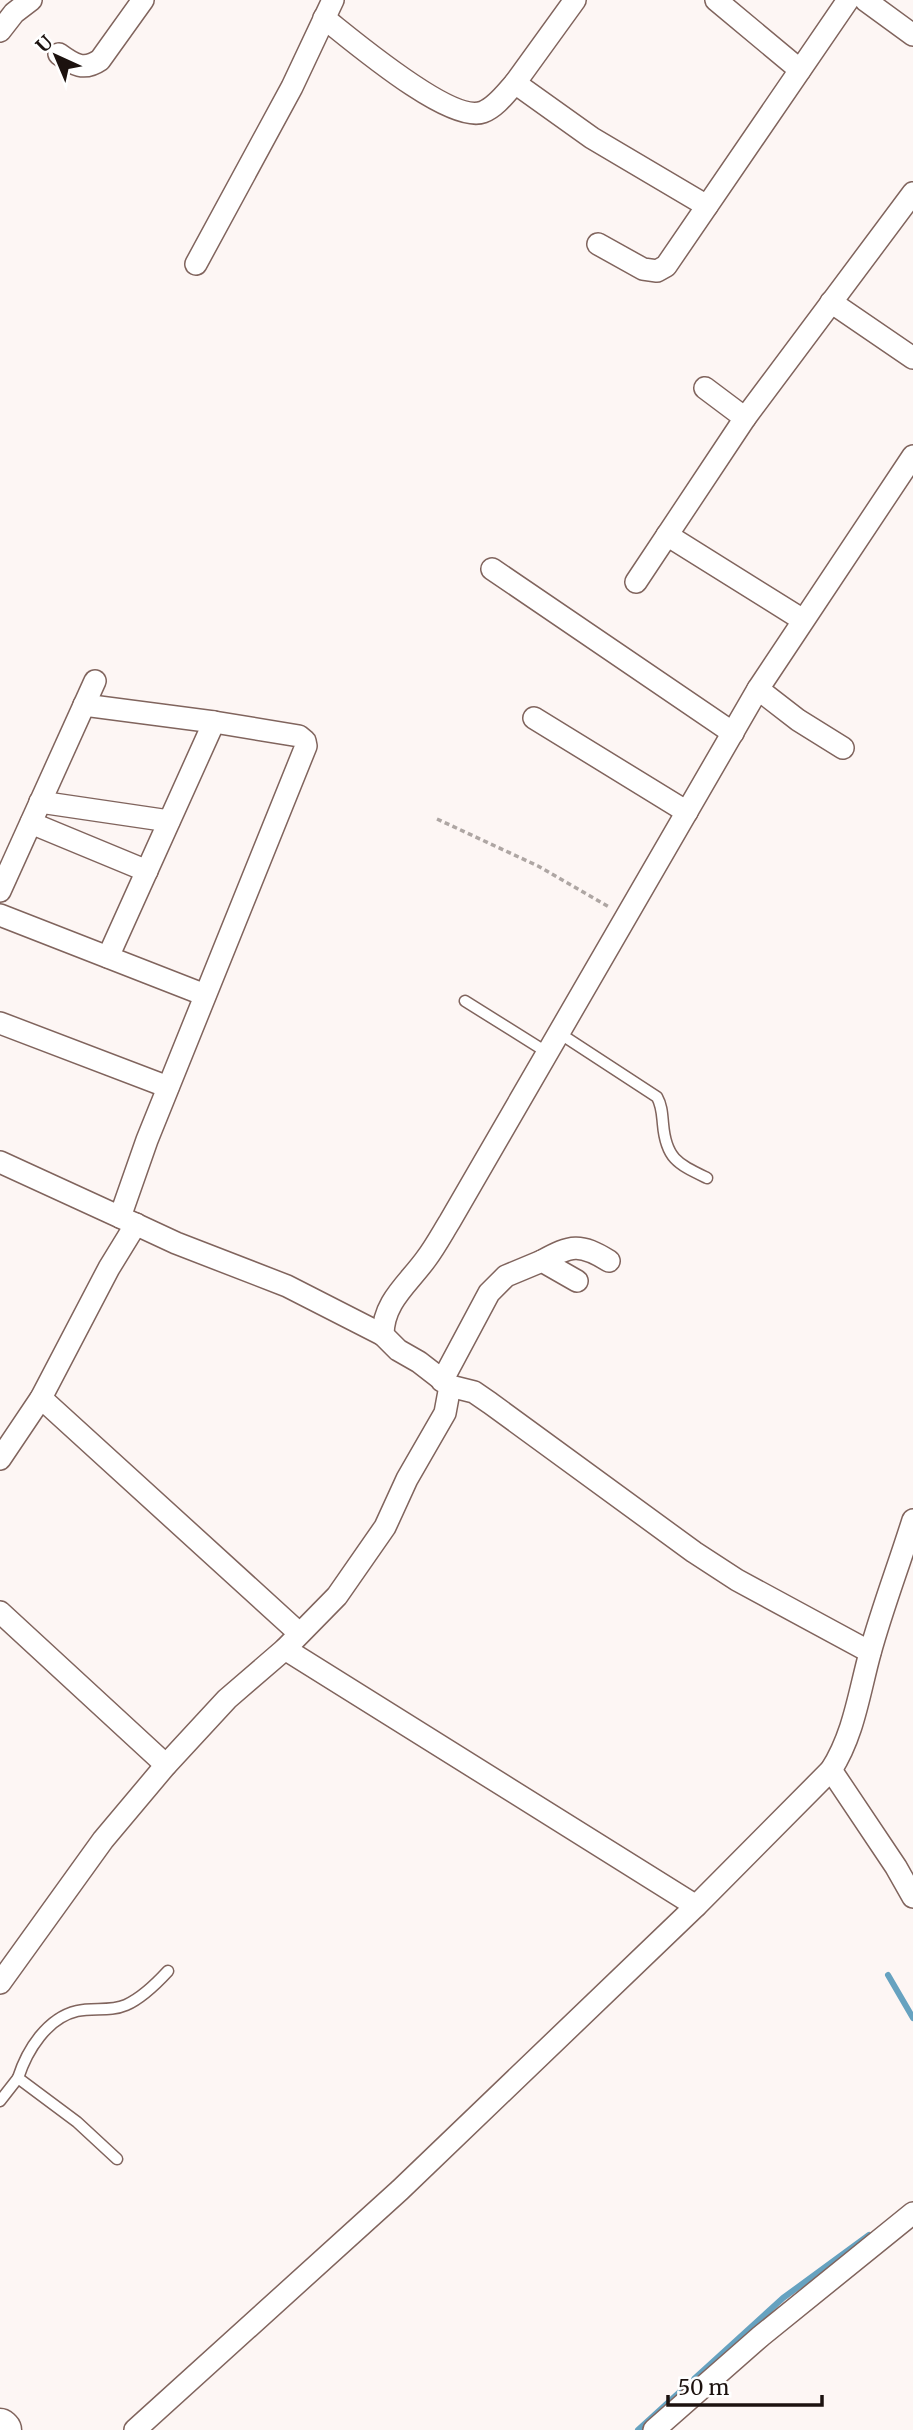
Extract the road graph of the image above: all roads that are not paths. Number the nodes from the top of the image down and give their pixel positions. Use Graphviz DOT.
graph roads {
  1 [pos="31,0"];
  2 [pos="143,0"];
  3 [pos="575,0"];
  4 [pos="716,0"];
  5 [pos="848,0"];
  6 [pos="865,0"];
  7 [pos="328,9"];
  8 [pos="0,31"];
  9 [pos="913,35"];
  10 [pos="60,54"];
  11 [pos="800,70"];
  12 [pos="515,83"];
  13 [pos="913,193"];
  14 [pos="707,206"];
  15 [pos="598,244"];
  16 [pos="196,264"];
  17 [pos="831,302"];
  18 [pos="913,358"];
  19 [pos="705,388"];
  20 [pos="745,418"];
  21 [pos="913,456"];
  22 [pos="667,535"];
  23 [pos="492,569"];
  24 [pos="636,582"];
  25 [pos="803,620"];
  26 [pos="95,681"];
  27 [pos="758,689"];
  28 [pos="84,705"];
  29 [pos="534,718"];
  30 [pos="214,722"];
  31 [pos="733,733"];
  32 [pos="843,748"];
  33 [pos="40,802"];
  34 [pos="687,812"];
  35 [pos="169,821"];
  36 [pos="31,823"];
  37 [pos="146,871"];
  38 [pos="0,891"];
  39 [pos="0,915"];
  40 [pos="108,957"];
  41 [pos="205,995"];
  42 [pos="465,1000"];
  43 [pos="0,1023"];
  44 [pos="559,1033"];
  45 [pos="548,1053"];
  46 [pos="169,1087"];
  47 [pos="0,1162"];
  48 [pos="707,1178"];
  49 [pos="128,1220"];
  50 [pos="542,1261"];
  51 [pos="609,1261"];
  52 [pos="577,1281"];
  53 [pos="383,1335"];
  54 [pos="446,1383"];
  55 [pos="41,1398"];
  56 [pos="0,1459"];
  57 [pos="913,1521"];
  58 [pos="0,1612"];
  59 [pos="292,1641"];
  60 [pos="870,1652"];
  61 [pos="166,1765"];
  62 [pos="831,1770"];
  63 [pos="911,1889"];
  64 [pos="695,1906"];
  65 [pos="169,1971"];
  66 [pos="0,1983"];
  67 [pos="18,2078"];
  68 [pos="0,2101"];
  69 [pos="117,2159"];
  70 [pos="913,2213"];
  71 [pos="135,2430"];
  72 [pos="654,2430"];
  1 -- 8 [label="street"];
  2 -- 10 [label="street"];
  3 -- 12 [label="street"];
  4 -- 11 [label="street"];
  5 -- 11 [label="street"];
  6 -- 9 [label="street"];
  7 -- 12 [label="street"];
  7 -- 16 [label="street"];
  11 -- 14 [label="street"];
  12 -- 14 [label="street"];
  13 -- 17 [label="street"];
  14 -- 15 [label="street"];
  17 -- 18 [label="street"];
  17 -- 20 [label="street"];
  19 -- 20 [label="street"];
  20 -- 22 [label="street"];
  21 -- 25 [label="street"];
  22 -- 24 [label="street"];
  22 -- 25 [label="street"];
  23 -- 31 [label="street"];
  25 -- 27 [label="street"];
  26 -- 28 [label="street"];
  27 -- 31 [label="street"];
  27 -- 32 [label="street"];
  28 -- 30 [label="street"];
  28 -- 33 [label="street"];
  29 -- 34 [label="street"];
  30 -- 35 [label="street"];
  30 -- 41 [label="street"];
  31 -- 34 [label="street"];
  33 -- 35 [label="street"];
  33 -- 36 [label="street"];
  34 -- 44 [label="street"];
  35 -- 37 [label="street"];
  36 -- 37 [label="street"];
  36 -- 38 [label="street"];
  37 -- 40 [label="street"];
  39 -- 40 [label="street"];
  40 -- 41 [label="street"];
  41 -- 46 [label="street"];
  42 -- 45 [label="lane"];
  43 -- 46 [label="street"];
  44 -- 45 [label="street"];
  44 -- 48 [label="lane"];
  45 -- 53 [label="street"];
  46 -- 49 [label="street"];
  47 -- 49 [label="street"];
  49 -- 53 [label="street"];
  49 -- 55 [label="street"];
  50 -- 51 [label="street"];
  50 -- 52 [label="street"];
  50 -- 54 [label="street"];
  53 -- 54 [label="street"];
  54 -- 59 [label="street"];
  54 -- 60 [label="street"];
  55 -- 56 [label="street"];
  55 -- 59 [label="street"];
  57 -- 60 [label="street"];
  58 -- 61 [label="street"];
  59 -- 61 [label="street"];
  59 -- 64 [label="street"];
  60 -- 62 [label="street"];
  61 -- 66 [label="street"];
  62 -- 63 [label="street"];
  62 -- 64 [label="street"];
  64 -- 71 [label="street"];
  65 -- 67 [label="lane"];
  67 -- 68 [label="lane"];
  67 -- 69 [label="lane"];
  70 -- 72 [label="street"];
}
